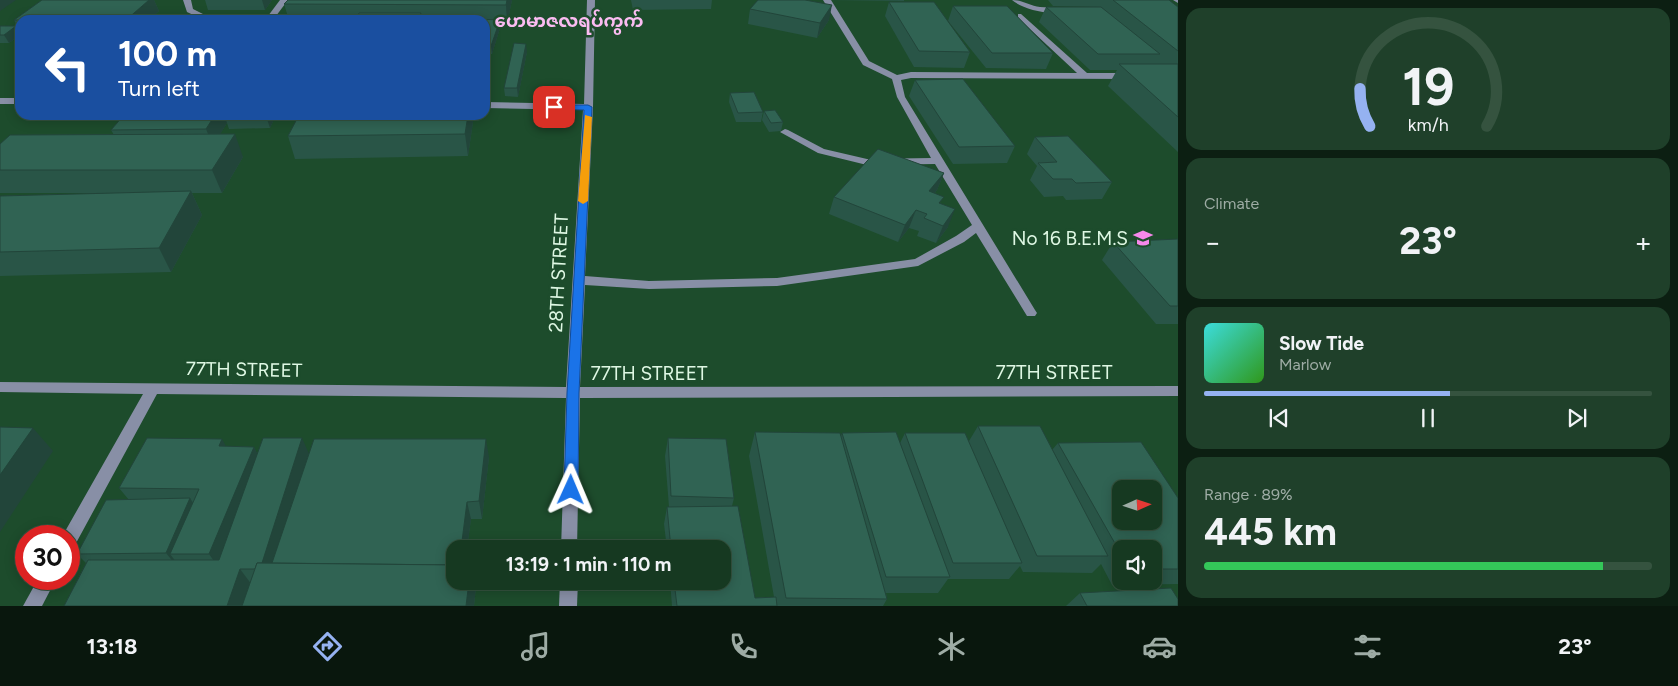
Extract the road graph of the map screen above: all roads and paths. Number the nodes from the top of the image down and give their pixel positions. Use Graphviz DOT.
graph roads {
  1 [pos="187,0"];
  2 [pos="284,0"];
  3 [pos="591,0"];
  4 [pos="827,0"];
  5 [pos="1016,0"];
  6 [pos="1068,10"];
  7 [pos="199,15"];
  8 [pos="273,15"];
  9 [pos="1021,16"];
  10 [pos="1084,75"];
  11 [pos="1140,76"];
  12 [pos="896,78"];
  13 [pos="0,100"];
  14 [pos="15,101"];
  15 [pos="490,106"];
  16 [pos="588,107"];
  17 [pos="785,132"];
  18 [pos="938,162"];
  19 [pos="979,226"];
  20 [pos="578,280"];
  21 [pos="1031,313"];
  22 [pos="0,387"];
  23 [pos="153,388"];
  24 [pos="1178,391"];
  25 [pos="573,393"];
  26 [pos="77,525"];
  27 [pos="569,540"];
  28 [pos="41,590"];
  29 [pos="569,590"];
  30 [pos="32,606"];
  31 [pos="568,606"];
  1 -- 7 [label="street"];
  2 -- 8 [label="street"];
  3 -- 16 [label="street, 28TH STREET"];
  4 -- 12 [label="street"];
  5 -- 6 [label="street"];
  9 -- 10 [label="street"];
  10 -- 11 [label="street"];
  10 -- 12 [label="street"];
  12 -- 18 [label="street"];
  13 -- 14 [label="street"];
  15 -- 16 [label="street"];
  16 -- 20 [label="street, 28TH STREET"];
  17 -- 18 [label="street"];
  18 -- 19 [label="street"];
  19 -- 20 [label="street"];
  19 -- 21 [label="street"];
  20 -- 25 [label="street, 28TH STREET"];
  22 -- 23 [label="street, 77TH STREET"];
  23 -- 25 [label="street, 77TH STREET"];
  23 -- 26 [label="street"];
  24 -- 25 [label="street, 77TH STREET"];
  25 -- 27 [label="street, 28TH STREET"];
  28 -- 30 [label="street"];
  29 -- 31 [label="street"];
}
